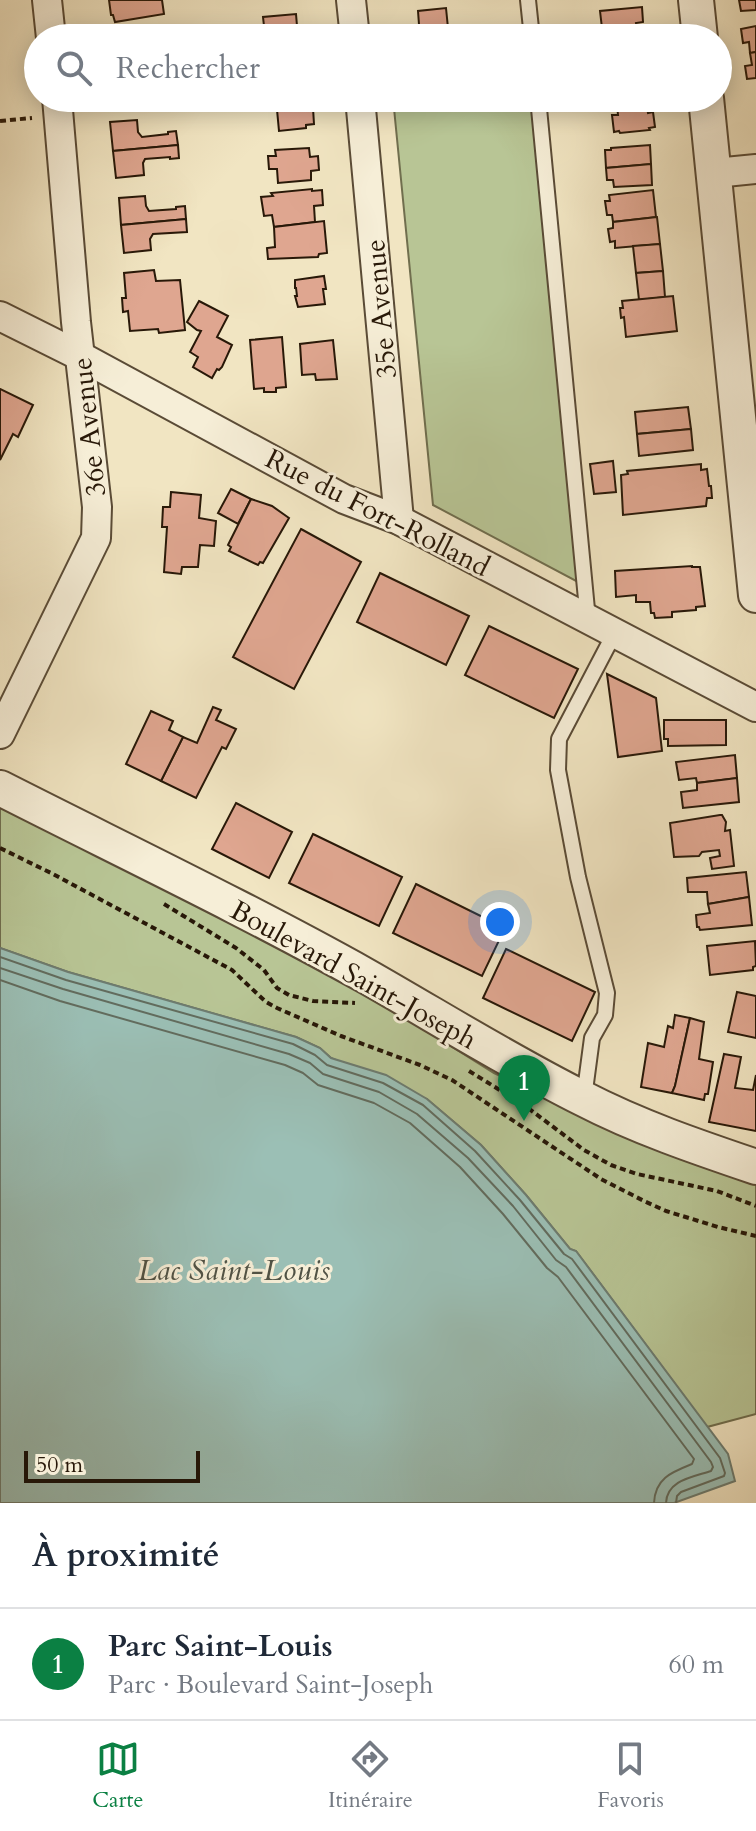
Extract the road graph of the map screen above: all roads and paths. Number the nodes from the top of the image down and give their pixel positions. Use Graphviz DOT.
graph roads {
  1 [pos="47,0"];
  2 [pos="351,0"];
  3 [pos="528,0"];
  4 [pos="696,0"];
  5 [pos="50,24"];
  6 [pos="354,24"];
  7 [pos="531,24"];
  8 [pos="699,24"];
  9 [pos="37,112"];
  10 [pos="58,112"];
  11 [pos="361,112"];
  12 [pos="539,112"];
  13 [pos="708,112"];
  14 [pos="0,121"];
  15 [pos="756,169"];
  16 [pos="715,173"];
  17 [pos="0,312"];
  18 [pos="80,356"];
  19 [pos="399,520"];
  20 [pos="756,595"];
  21 [pos="589,620"];
  22 [pos="614,634"];
  23 [pos="756,707"];
  24 [pos="0,734"];
  25 [pos="0,788"];
  26 [pos="0,848"];
  27 [pos="161,903"];
  28 [pos="354,1003"];
  29 [pos="467,1070"];
  30 [pos="584,1100"];
  31 [pos="756,1167"];
  32 [pos="756,1206"];
  33 [pos="756,1236"];
  1 -- 5 [label="street"];
  2 -- 6 [label="street"];
  3 -- 7 [label="lane"];
  4 -- 8 [label="street"];
  9 -- 14 [label="path"];
  10 -- 18 [label="street, 36e Avenue"];
  11 -- 19 [label="street, 35e Avenue"];
  12 -- 21 [label="lane"];
  13 -- 16 [label="street"];
  15 -- 16 [label="street"];
  16 -- 20 [label="street"];
  17 -- 18 [label="street, Rue du Fort-Rolland"];
  18 -- 19 [label="street, Rue du Fort-Rolland"];
  18 -- 24 [label="street, 36e Avenue"];
  19 -- 21 [label="street, Rue du Fort-Rolland"];
  21 -- 22 [label="street, Rue du Fort-Rolland"];
  22 -- 23 [label="street, Rue du Fort-Rolland"];
  22 -- 30 [label="lane"];
  25 -- 30 [label="street, Boulevard Saint-Joseph"];
  26 -- 33 [label="path"];
  27 -- 28 [label="path"];
  29 -- 32 [label="path"];
  30 -- 31 [label="street, Boulevard Saint-Joseph"];
}
